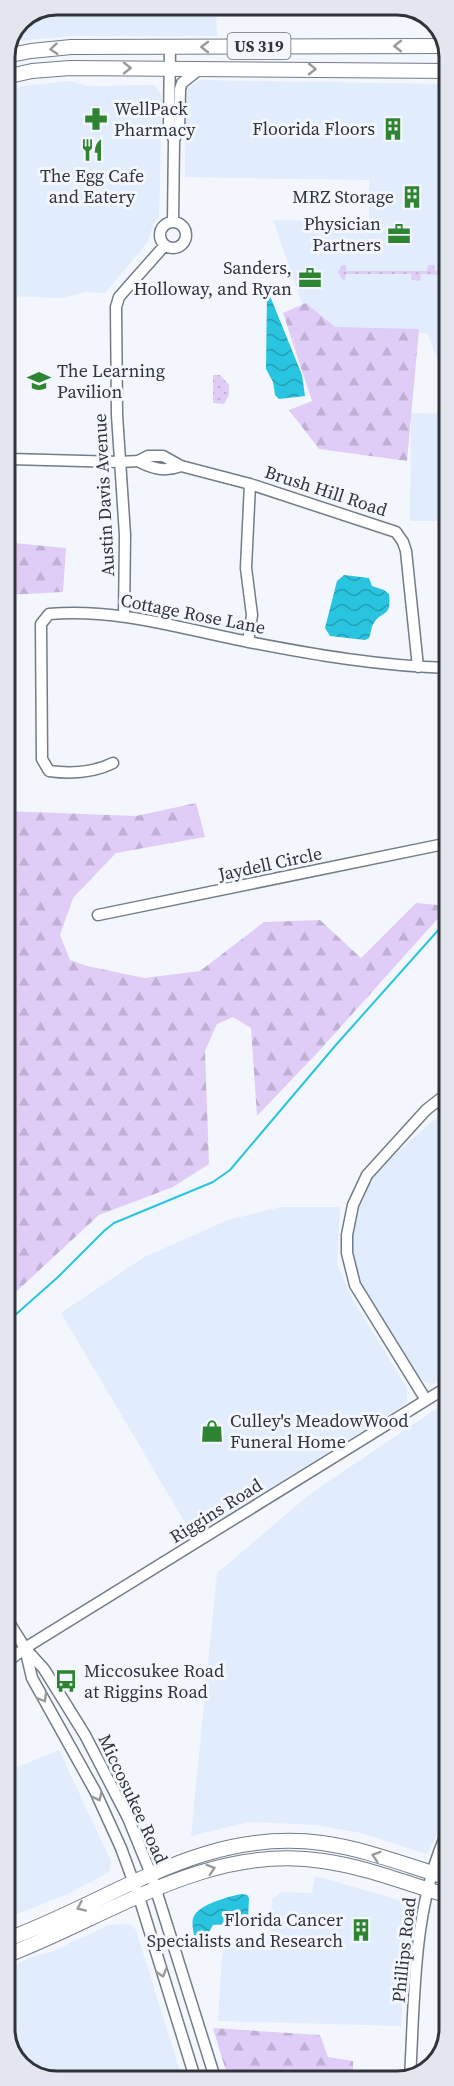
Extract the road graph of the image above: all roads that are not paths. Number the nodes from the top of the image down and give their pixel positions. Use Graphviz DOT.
graph roads {
  1 [pos="435,40"];
  2 [pos="424,46"];
  3 [pos="437,46"];
  4 [pos="175,47"];
  5 [pos="15,54"];
  6 [pos="175,68"];
  7 [pos="201,68"];
  8 [pos="439,70"];
  9 [pos="15,75"];
  10 [pos="174,140"];
  11 [pos="173,222"];
  12 [pos="165,245"];
  13 [pos="15,457"];
  14 [pos="120,462"];
  15 [pos="250,484"];
  16 [pos="124,616"];
  17 [pos="248,642"];
  18 [pos="418,667"];
  19 [pos="439,668"];
  20 [pos="113,763"];
  21 [pos="439,845"];
  22 [pos="98,915"];
  23 [pos="439,1100"];
  24 [pos="439,1392"];
  25 [pos="426,1400"];
  26 [pos="15,1632"];
  27 [pos="25,1648"];
  28 [pos="15,1656"];
  29 [pos="439,1854"];
  30 [pos="432,1873"];
  31 [pos="151,1874"];
  32 [pos="439,1875"];
  33 [pos="134,1882"];
  34 [pos="427,1889"];
  35 [pos="156,1890"];
  36 [pos="439,1893"];
  37 [pos="139,1897"];
  38 [pos="15,1936"];
  39 [pos="15,1952"];
  40 [pos="411,2069"];
  41 [pos="193,2071"];
  42 [pos="213,2071"];
  1 -- 2 [label="main road"];
  2 -- 3 [label="main road, US 319"];
  2 -- 4 [label="main road, US 319, one-way"];
  4 -- 5 [label="main road, US 319, one-way"];
  4 -- 6 [label="main road"];
  6 -- 7 [label="main road, US 319"];
  9 -- 6 [label="main road, US 319, one-way"];
  6 -- 10 [label="street, Austin Davis Avenue"];
  7 -- 8 [label="main road, US 319, one-way"];
  7 -- 10 [label="street, Austin Davis Avenue"];
  10 -- 11 [label="street, Austin Davis Avenue"];
  11 -- 12 [label="street, Austin Davis Avenue"];
  11 -- 12 [label="street, Austin Davis Avenue"];
  12 -- 14 [label="street, Austin Davis Avenue"];
  13 -- 14 [label="street, Brush Hill Road"];
  14 -- 15 [label="street, Brush Hill Road"];
  14 -- 16 [label="street, Austin Davis Avenue"];
  15 -- 17 [label="street"];
  15 -- 18 [label="street, Brush Hill Road"];
  16 -- 17 [label="street, Cottage Rose Lane"];
  16 -- 20 [label="street, Cottage Rose Lane"];
  17 -- 18 [label="street, Cottage Rose Lane"];
  18 -- 19 [label="street, Cottage Rose Lane"];
  21 -- 22 [label="street, Jaydell Circle"];
  23 -- 25 [label="street"];
  24 -- 25 [label="street, Riggins Road"];
  25 -- 27 [label="street, Riggins Road"];
  26 -- 27 [label="street, Miccosukee Road"];
  27 -- 28 [label="street, Riggins Road"];
  27 -- 31 [label="street, Miccosukee Road"];
  27 -- 33 [label="street, Miccosukee Road, one-way"];
  29 -- 30 [label="street, Phillips Road"];
  30 -- 31 [label="main road, one-way"];
  30 -- 32 [label="main road"];
  30 -- 34 [label="street, Phillips Road"];
  31 -- 33 [label="main road"];
  31 -- 35 [label="street, Miccosukee Road"];
  33 -- 37 [label="street, Miccosukee Road"];
  33 -- 38 [label="main road, one-way"];
  35 -- 34 [label="main road, one-way"];
  34 -- 36 [label="main road"];
  34 -- 40 [label="street, Phillips Road"];
  35 -- 37 [label="main road"];
  35 -- 42 [label="street, Miccosukee Road"];
  37 -- 39 [label="main road"];
  37 -- 41 [label="street, Miccosukee Road, one-way"];
}
